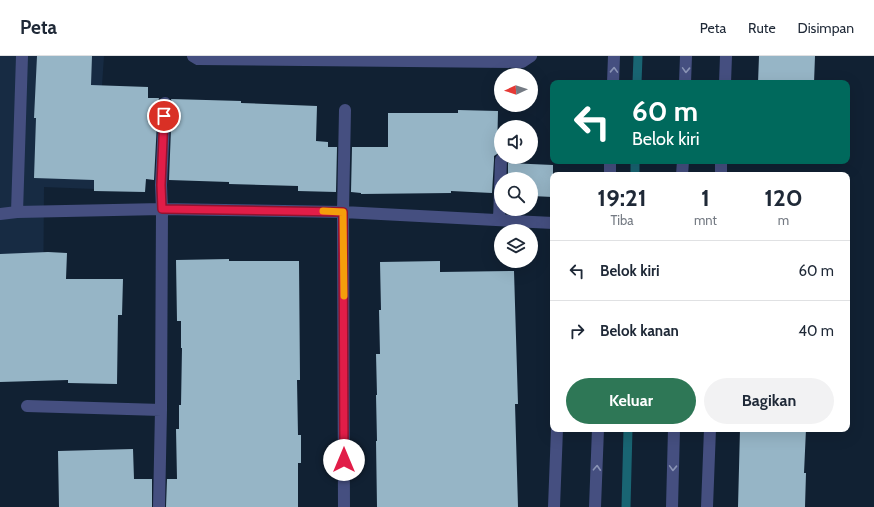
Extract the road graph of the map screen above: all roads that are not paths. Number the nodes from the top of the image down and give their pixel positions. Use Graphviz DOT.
graph roads {
  1 [pos="22,56"];
  2 [pos="193,56"];
  3 [pos="531,56"];
  4 [pos="614,56"];
  5 [pos="686,56"];
  6 [pos="726,56"];
  7 [pos="613,80"];
  8 [pos="685,80"];
  9 [pos="725,80"];
  10 [pos="164,103"];
  11 [pos="345,110"];
  12 [pos="501,164"];
  13 [pos="162,209"];
  14 [pos="17,212"];
  15 [pos="343,212"];
  16 [pos="0,214"];
  17 [pos="499,220"];
  18 [pos="550,222"];
  19 [pos="27,406"];
  20 [pos="161,410"];
  21 [pos="558,432"];
  22 [pos="598,432"];
  23 [pos="674,432"];
  24 [pos="710,432"];
  25 [pos="159,507"];
  26 [pos="344,507"];
  27 [pos="554,507"];
  28 [pos="595,507"];
  29 [pos="672,507"];
  30 [pos="707,507"];
  1 -- 14 [label="street"];
  2 -- 3 [label="street"];
  7 -- 4 [label="street, one-way"];
  5 -- 8 [label="street, one-way"];
  6 -- 9 [label="street"];
  10 -- 13 [label="street"];
  11 -- 15 [label="street"];
  12 -- 17 [label="street"];
  13 -- 14 [label="street"];
  13 -- 15 [label="street"];
  13 -- 20 [label="street"];
  14 -- 16 [label="street"];
  15 -- 17 [label="street"];
  15 -- 26 [label="street"];
  17 -- 18 [label="street"];
  19 -- 20 [label="street"];
  20 -- 25 [label="street"];
  21 -- 27 [label="street"];
  28 -- 22 [label="street, one-way"];
  23 -- 29 [label="street, one-way"];
  24 -- 30 [label="street"];
}
